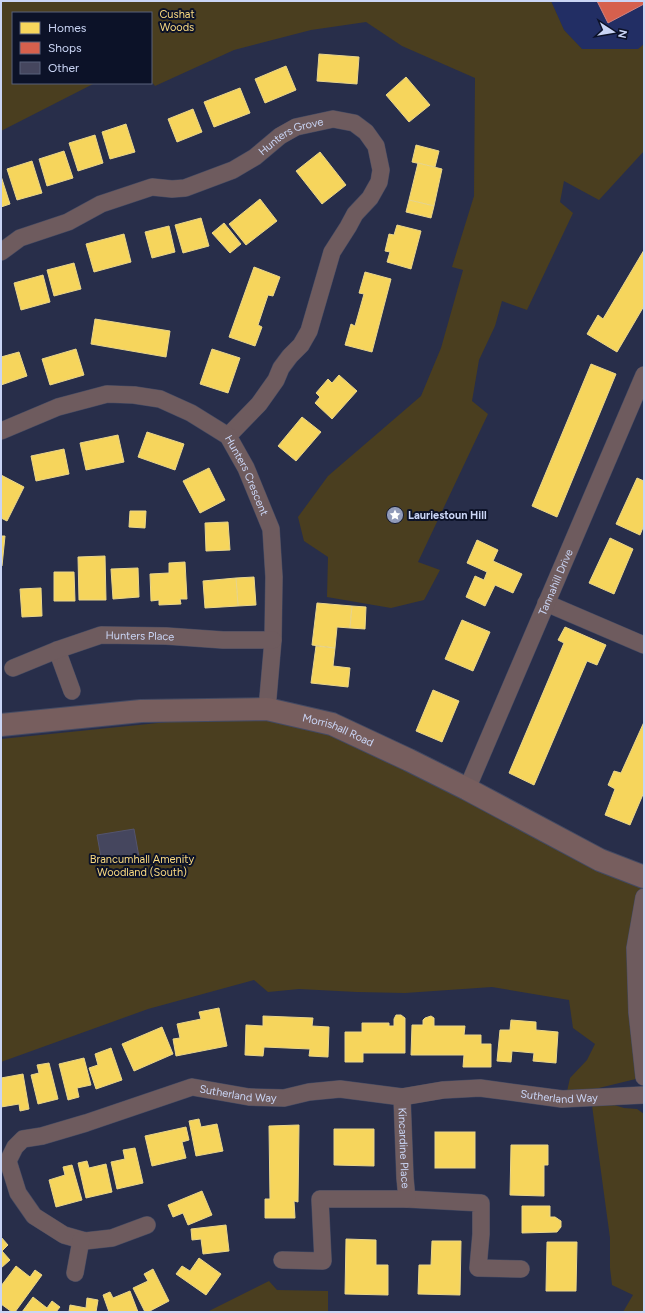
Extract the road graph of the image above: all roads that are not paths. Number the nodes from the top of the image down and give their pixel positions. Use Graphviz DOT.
graph roads {
  1 [pos="1,252"];
  2 [pos="644,375"];
  3 [pos="1,431"];
  4 [pos="228,436"];
  5 [pos="546,603"];
  6 [pos="273,640"];
  7 [pos="644,645"];
  8 [pos="57,650"];
  9 [pos="13,668"];
  10 [pos="72,691"];
  11 [pos="267,709"];
  12 [pos="1,725"];
  13 [pos="466,789"];
  14 [pos="644,877"];
  15 [pos="644,897"];
  16 [pos="641,1012"];
  17 [pos="644,1077"];
  18 [pos="644,1095"];
  19 [pos="402,1097"];
  20 [pos="8,1144"];
  21 [pos="407,1199"];
  22 [pos="147,1225"];
  23 [pos="80,1240"];
  24 [pos="282,1260"];
  25 [pos="521,1269"];
  26 [pos="75,1273"];
  1 -- 4 [label="street, Hunters Grove"];
  2 -- 5 [label="street, Tannahill Drive"];
  3 -- 4 [label="street, Hunters Crescent"];
  4 -- 6 [label="street, Hunters Crescent"];
  5 -- 7 [label="street"];
  5 -- 13 [label="street, Tannahill Drive"];
  6 -- 8 [label="street, Hunters Place"];
  6 -- 11 [label="street, Hunters Crescent"];
  8 -- 9 [label="street, Hunters Place"];
  8 -- 10 [label="street"];
  11 -- 12 [label="street, Morrishall Road"];
  11 -- 13 [label="street, Morrishall Road"];
  13 -- 14 [label="street, Morrishall Road"];
  15 -- 16 [label="street"];
  16 -- 17 [label="street"];
  18 -- 19 [label="street, Sutherland Way"];
  19 -- 20 [label="street, Sutherland Way"];
  19 -- 21 [label="street, Kincardine Place"];
  20 -- 23 [label="street, Sutherland Way"];
  21 -- 24 [label="street, Kincardine Place"];
  21 -- 25 [label="street, Kincardine Place"];
  22 -- 23 [label="street, Sutherland Way"];
  23 -- 26 [label="street"];
}
